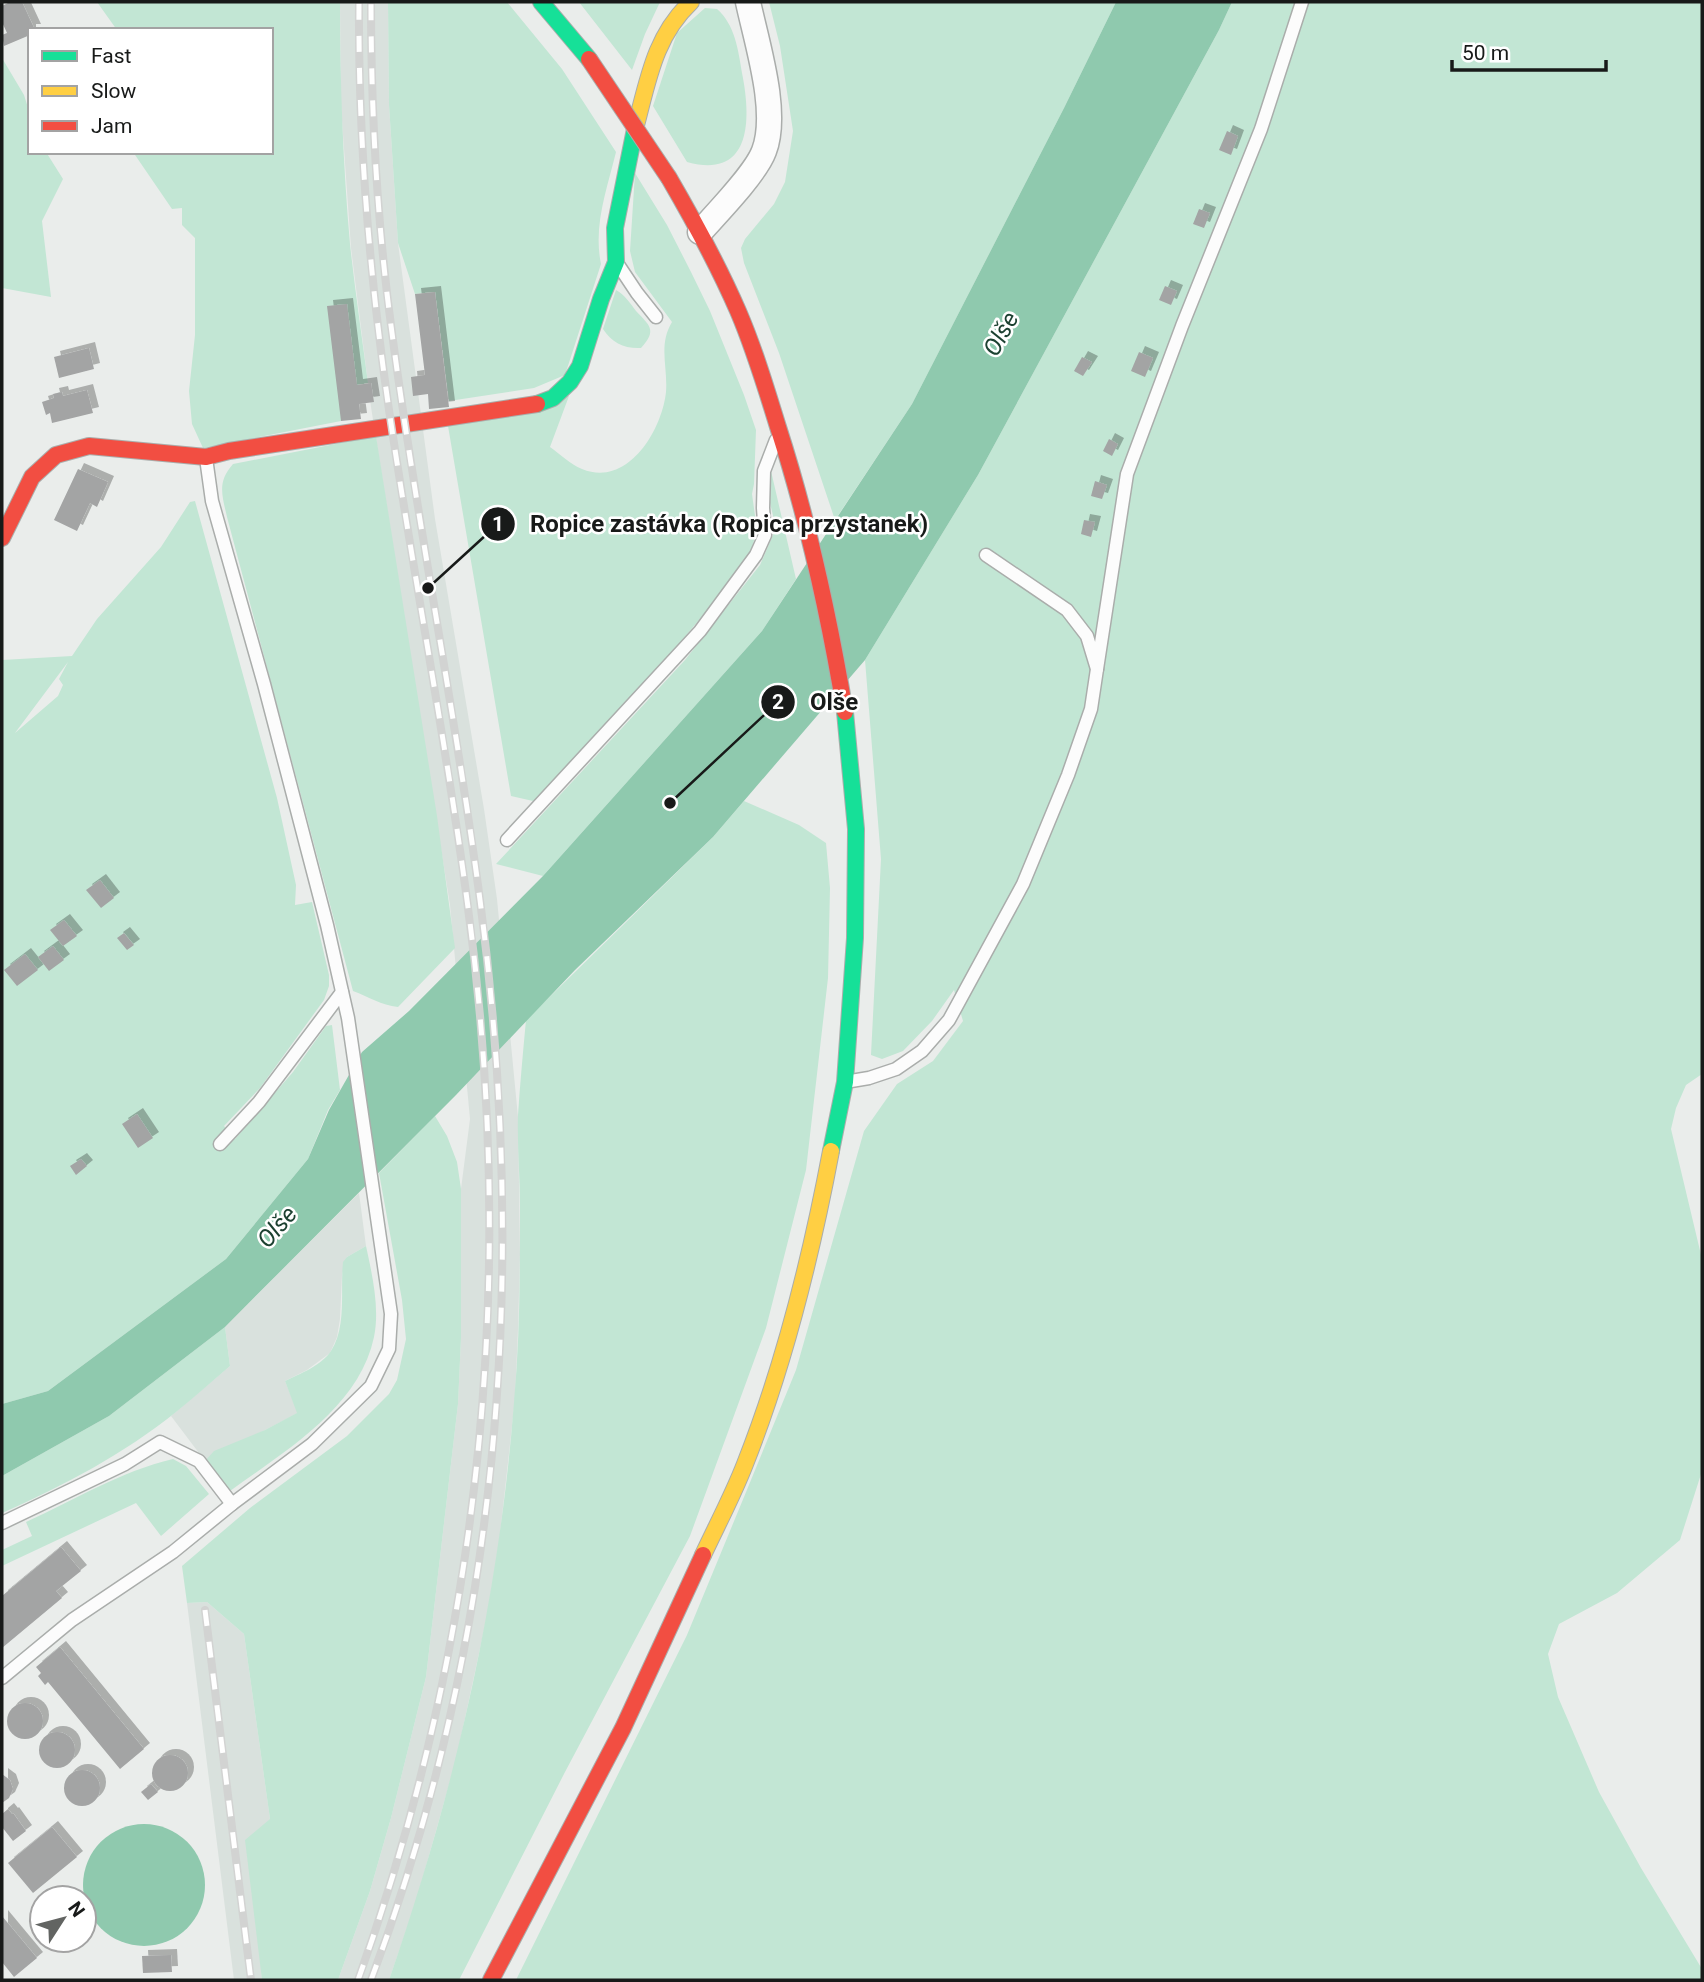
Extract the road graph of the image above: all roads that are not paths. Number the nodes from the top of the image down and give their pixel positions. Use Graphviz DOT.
graph roads {
  1 [pos="541,2"];
  2 [pos="691,2"];
  3 [pos="748,2"];
  4 [pos="1302,2"];
  5 [pos="700,232"];
  6 [pos="616,262"];
  7 [pos="656,317"];
  8 [pos="780,430"];
  9 [pos="206,457"];
  10 [pos="2,538"];
  11 [pos="986,555"];
  12 [pos="1097,669"];
  13 [pos="507,840"];
  14 [pos="342,992"];
  15 [pos="845,1082"];
  16 [pos="220,1144"];
  17 [pos="232,1504"];
  18 [pos="2,1523"];
  19 [pos="2,1678"];
  20 [pos="491,1980"];
  1 -- 5 [label="main road, bridge"];
  2 -- 6 [label="main road"];
  3 -- 5 [label="street"];
  4 -- 12 [label="lane"];
  5 -- 8 [label="main road"];
  6 -- 7 [label="lane"];
  6 -- 9 [label="main road"];
  8 -- 13 [label="lane"];
  8 -- 15 [label="main road"];
  9 -- 10 [label="main road"];
  9 -- 14 [label="lane"];
  11 -- 12 [label="lane"];
  12 -- 15 [label="lane"];
  14 -- 16 [label="lane"];
  14 -- 17 [label="lane"];
  15 -- 20 [label="main road"];
  17 -- 18 [label="lane"];
  17 -- 19 [label="lane"];
}
